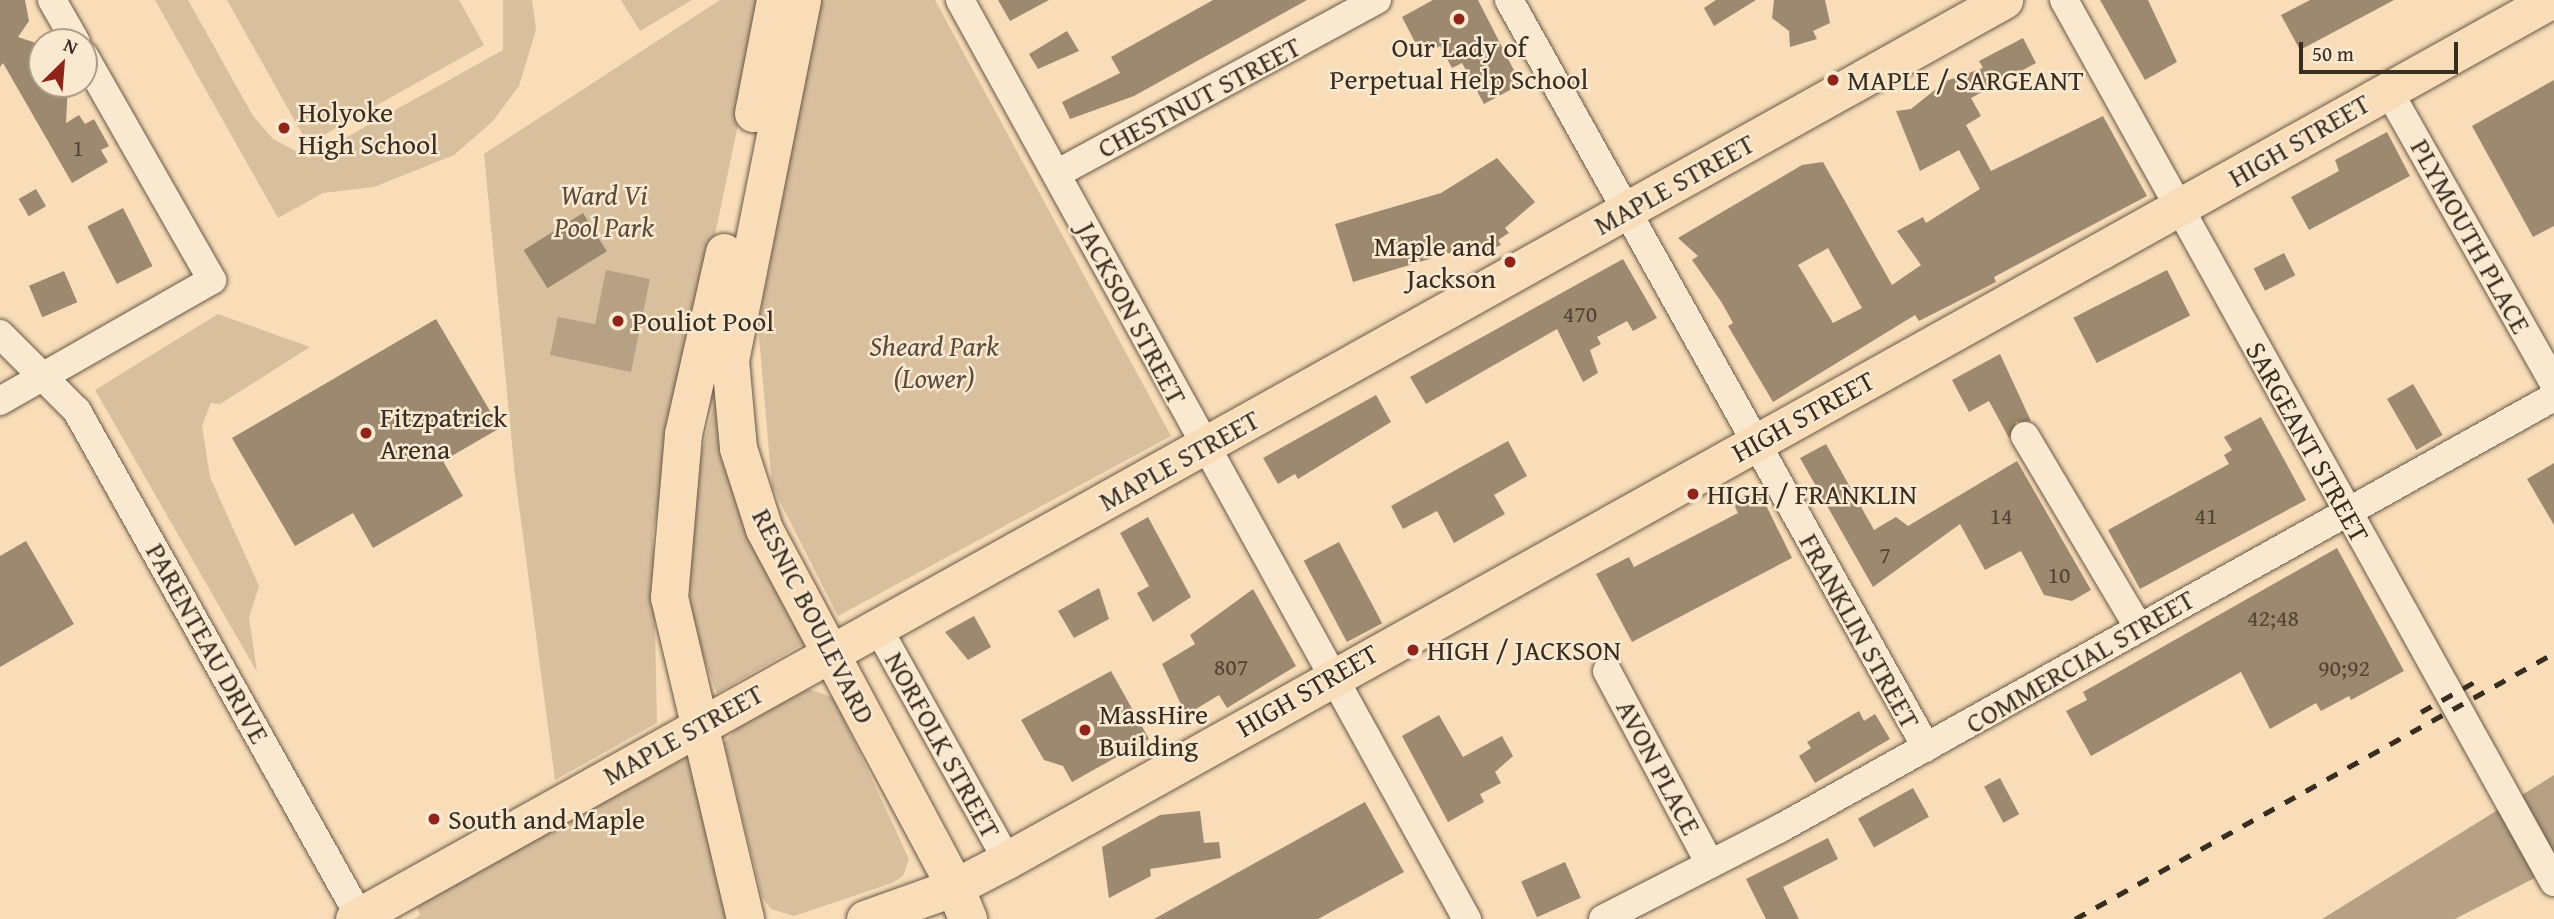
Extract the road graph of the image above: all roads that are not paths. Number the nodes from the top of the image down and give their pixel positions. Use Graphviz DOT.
graph roads {
  1 [pos="52,0"];
  2 [pos="775,0"];
  3 [pos="802,0"];
  4 [pos="960,0"];
  5 [pos="1377,0"];
  6 [pos="1509,0"];
  7 [pos="2004,0"];
  8 [pos="2064,0"];
  9 [pos="2551,0"];
  10 [pos="68,28"];
  11 [pos="98,80"];
  12 [pos="2388,90"];
  13 [pos="1058,173"];
  14 [pos="2180,208"];
  15 [pos="1628,210"];
  16 [pos="0,334"];
  17 [pos="40,377"];
  18 [pos="2554,383"];
  19 [pos="2554,397"];
  20 [pos="0,401"];
  21 [pos="2025,436"];
  22 [pos="1755,443"];
  23 [pos="1204,446"];
  24 [pos="2345,509"];
  25 [pos="2139,628"];
  26 [pos="879,630"];
  27 [pos="831,654"];
  28 [pos="1607,671"];
  29 [pos="1331,676"];
  30 [pos="701,724"];
  31 [pos="1926,747"];
  32 [pos="1007,860"];
  33 [pos="1710,863"];
  34 [pos="2554,882"];
  35 [pos="962,903"];
  36 [pos="359,918"];
  37 [pos="745,919"];
  38 [pos="865,919"];
  39 [pos="1467,919"];
  40 [pos="1603,919"];
  1 -- 10 [label="street"];
  2 -- 30 [label="main road"];
  3 -- 27 [label="main road, RESNIC BOULEVARD"];
  4 -- 13 [label="street, JACKSON STREET"];
  5 -- 13 [label="street, CHESTNUT STREET"];
  6 -- 15 [label="street, FRANKLIN STREET"];
  7 -- 15 [label="main road, MAPLE STREET"];
  8 -- 14 [label="street, SARGEANT STREET"];
  9 -- 12 [label="main road, HIGH STREET"];
  11 -- 17 [label="street"];
  12 -- 14 [label="main road, HIGH STREET"];
  12 -- 18 [label="street, PLYMOUTH PLACE"];
  13 -- 23 [label="street, JACKSON STREET"];
  14 -- 22 [label="main road, HIGH STREET"];
  14 -- 24 [label="street, SARGEANT STREET"];
  15 -- 22 [label="street, FRANKLIN STREET"];
  15 -- 23 [label="main road, MAPLE STREET"];
  16 -- 17 [label="street, PARENTEAU DRIVE"];
  17 -- 20 [label="street"];
  17 -- 36 [label="street, PARENTEAU DRIVE"];
  19 -- 24 [label="street, COMMERCIAL STREET"];
  21 -- 25 [label="street"];
  22 -- 29 [label="main road, HIGH STREET"];
  22 -- 31 [label="street, FRANKLIN STREET"];
  23 -- 26 [label="main road, MAPLE STREET"];
  23 -- 29 [label="street, JACKSON STREET"];
  24 -- 25 [label="street, COMMERCIAL STREET"];
  24 -- 34 [label="street, SARGEANT STREET"];
  25 -- 31 [label="street, COMMERCIAL STREET"];
  26 -- 27 [label="main road, MAPLE STREET"];
  26 -- 32 [label="street, NORFOLK STREET"];
  27 -- 30 [label="main road, MAPLE STREET"];
  27 -- 35 [label="main road, RESNIC BOULEVARD"];
  28 -- 33 [label="street, AVON PLACE"];
  29 -- 32 [label="main road, HIGH STREET"];
  29 -- 39 [label="street, JACKSON STREET"];
  30 -- 36 [label="main road, MAPLE STREET"];
  30 -- 37 [label="main road"];
  31 -- 33 [label="street, COMMERCIAL STREET"];
  32 -- 35 [label="main road, HIGH STREET"];
  33 -- 40 [label="street, COMMERCIAL STREET"];
  35 -- 38 [label="main road, HIGH STREET"];
}
